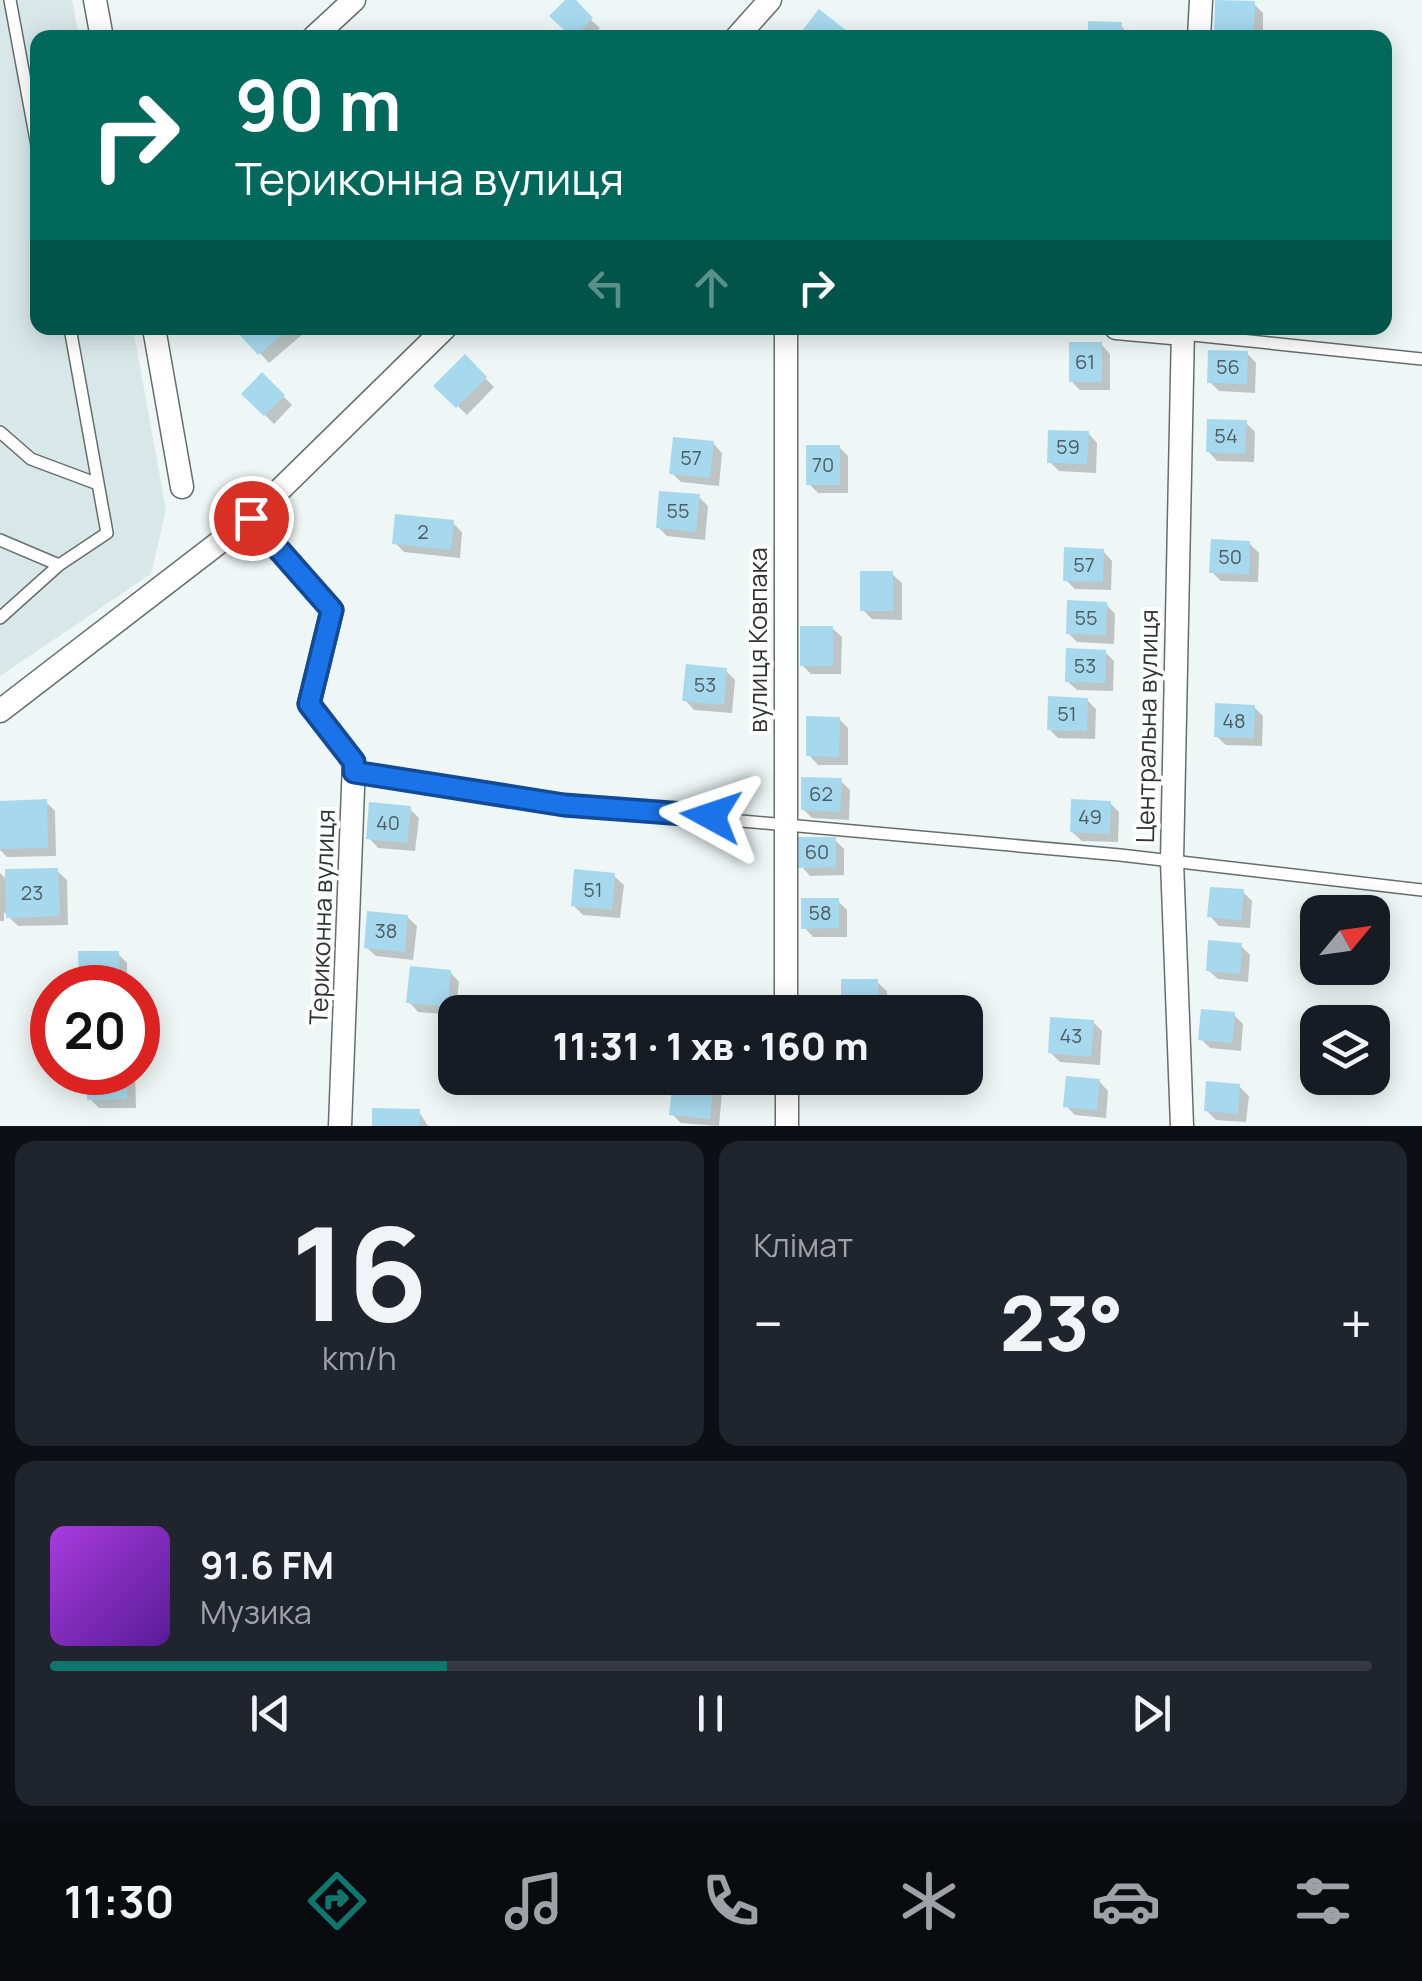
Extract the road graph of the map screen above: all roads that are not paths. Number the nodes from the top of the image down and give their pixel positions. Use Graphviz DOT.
graph roads {
  1 [pos="10,0"];
  2 [pos="96,0"];
  3 [pos="354,0"];
  4 [pos="770,0"];
  5 [pos="1201,0"];
  6 [pos="101,30"];
  7 [pos="322,30"];
  8 [pos="743,30"];
  9 [pos="1199,30"];
  10 [pos="30,107"];
  11 [pos="71,335"];
  12 [pos="155,335"];
  13 [pos="438,335"];
  14 [pos="786,335"];
  15 [pos="1183,335"];
  16 [pos="1216,335"];
  17 [pos="1422,360"];
  18 [pos="0,432"];
  19 [pos="98,484"];
  20 [pos="182,487"];
  21 [pos="251,518"];
  22 [pos="0,540"];
  23 [pos="59,565"];
  24 [pos="0,618"];
  25 [pos="0,711"];
  26 [pos="354,772"];
  27 [pos="784,822"];
  28 [pos="1172,861"];
  29 [pos="1422,890"];
  30 [pos="786,995"];
  31 [pos="787,1095"];
  32 [pos="340,1126"];
  33 [pos="787,1126"];
  34 [pos="1182,1126"];
  1 -- 10 [label="lane"];
  2 -- 6 [label="street"];
  3 -- 7 [label="street"];
  4 -- 8 [label="street"];
  5 -- 9 [label="street"];
  11 -- 19 [label="lane"];
  12 -- 20 [label="street"];
  13 -- 21 [label="street"];
  14 -- 27 [label="street, вулиця Ковпака"];
  15 -- 28 [label="street, Центральна вулиця"];
  16 -- 17 [label="lane"];
  18 -- 19 [label="lane"];
  19 -- 23 [label="lane"];
  21 -- 25 [label="street"];
  21 -- 26 [label="street"];
  22 -- 23 [label="lane"];
  23 -- 24 [label="lane"];
  26 -- 27 [label="lane"];
  26 -- 32 [label="street, Териконна вулиця"];
  27 -- 28 [label="lane"];
  27 -- 30 [label="street, вулиця Ковпака"];
  28 -- 29 [label="lane"];
  28 -- 34 [label="street, Центральна вулиця"];
  31 -- 33 [label="street"];
}
